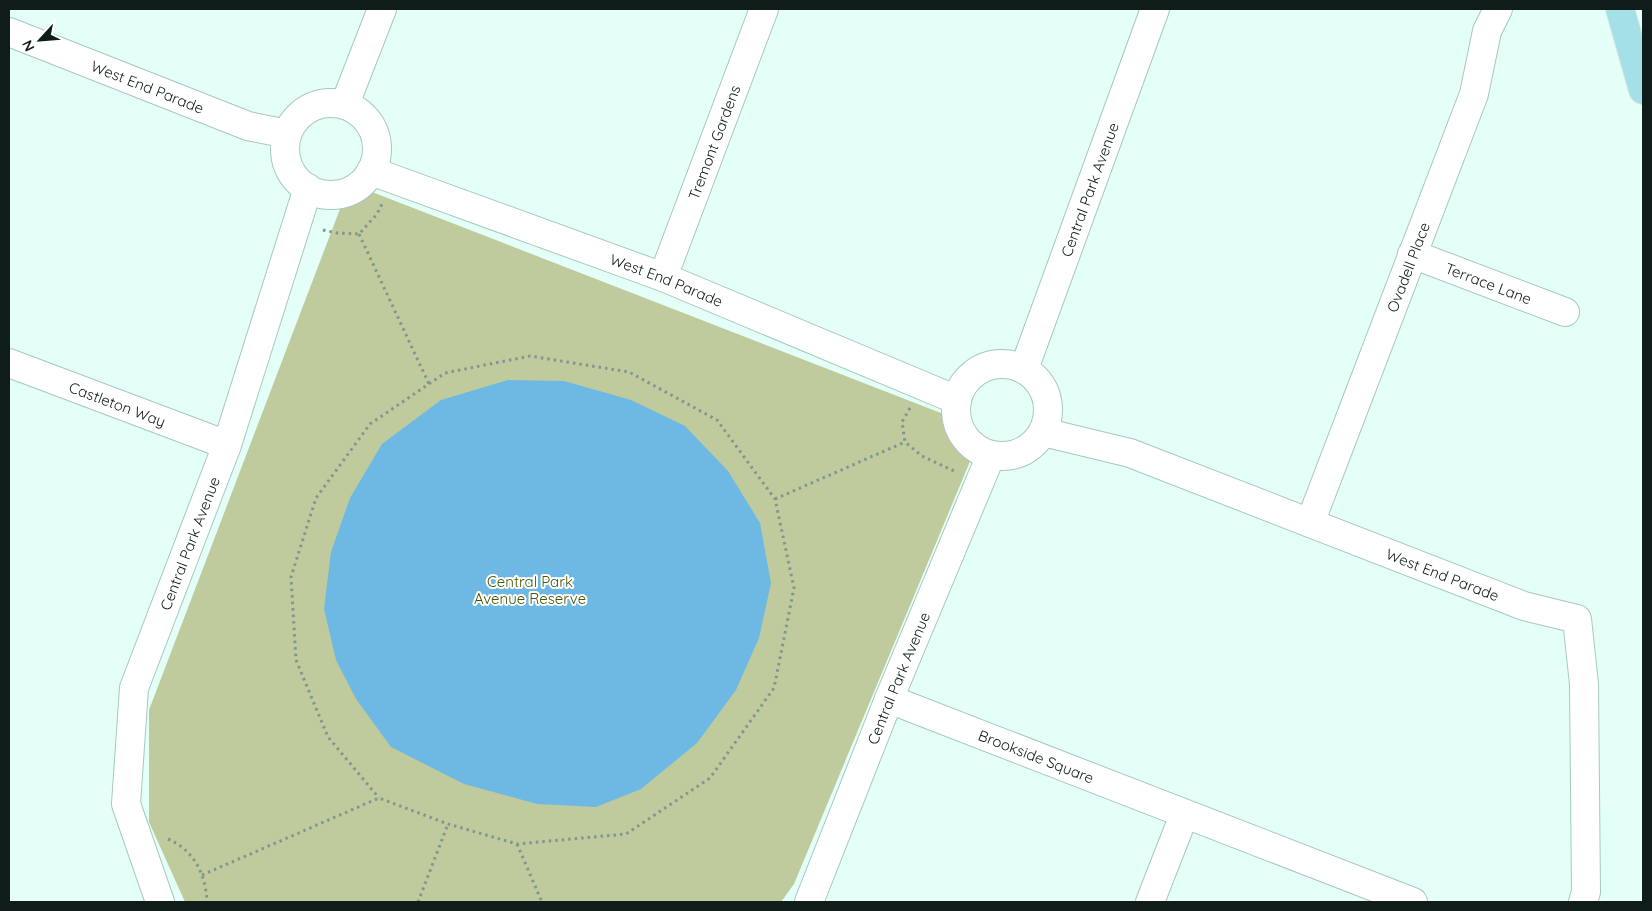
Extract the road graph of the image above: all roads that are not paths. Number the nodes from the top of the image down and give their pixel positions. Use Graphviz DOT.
graph roads {
  1 [pos="382,9"];
  2 [pos="764,9"];
  3 [pos="1155,9"];
  4 [pos="1498,9"];
  5 [pos="1620,9"];
  6 [pos="9,32"];
  7 [pos="1643,90"];
  8 [pos="345,104"];
  9 [pos="287,134"];
  10 [pos="382,175"];
  11 [pos="308,188"];
  12 [pos="1412,254"];
  13 [pos="662,277"];
  14 [pos="1565,312"];
  15 [pos="9,363"];
  16 [pos="1024,369"];
  17 [pos="957,400"];
  18 [pos="1043,432"];
  19 [pos="227,445"];
  20 [pos="991,455"];
  21 [pos="1310,523"];
  22 [pos="889,698"];
  23 [pos="1184,815"];
  24 [pos="160,902"];
  25 [pos="809,902"];
  26 [pos="1150,902"];
  27 [pos="1413,902"];
  28 [pos="1583,902"];
  1 -- 8 [label="street"];
  2 -- 13 [label="street, Tremont Gardens"];
  3 -- 16 [label="street, Central Park Avenue"];
  4 -- 12 [label="street, Ovadell Place"];
  5 -- 7 [label="main road"];
  6 -- 9 [label="street, West End Parade"];
  8 -- 9 [label="street"];
  8 -- 10 [label="street"];
  9 -- 11 [label="street"];
  10 -- 11 [label="street"];
  10 -- 13 [label="street, West End Parade"];
  11 -- 19 [label="street, Central Park Avenue"];
  12 -- 14 [label="street, Terrace Lane"];
  12 -- 21 [label="street, Ovadell Place"];
  13 -- 17 [label="street, West End Parade"];
  15 -- 19 [label="street, Castleton Way"];
  16 -- 17 [label="street"];
  16 -- 18 [label="street"];
  17 -- 20 [label="street"];
  18 -- 20 [label="street"];
  18 -- 21 [label="street, West End Parade"];
  19 -- 24 [label="street, Central Park Avenue"];
  20 -- 22 [label="street, Central Park Avenue"];
  21 -- 28 [label="street, West End Parade"];
  22 -- 23 [label="street, Brookside Square"];
  22 -- 25 [label="street, Central Park Avenue"];
  23 -- 26 [label="street"];
  23 -- 27 [label="street, Brookside Square"];
}
